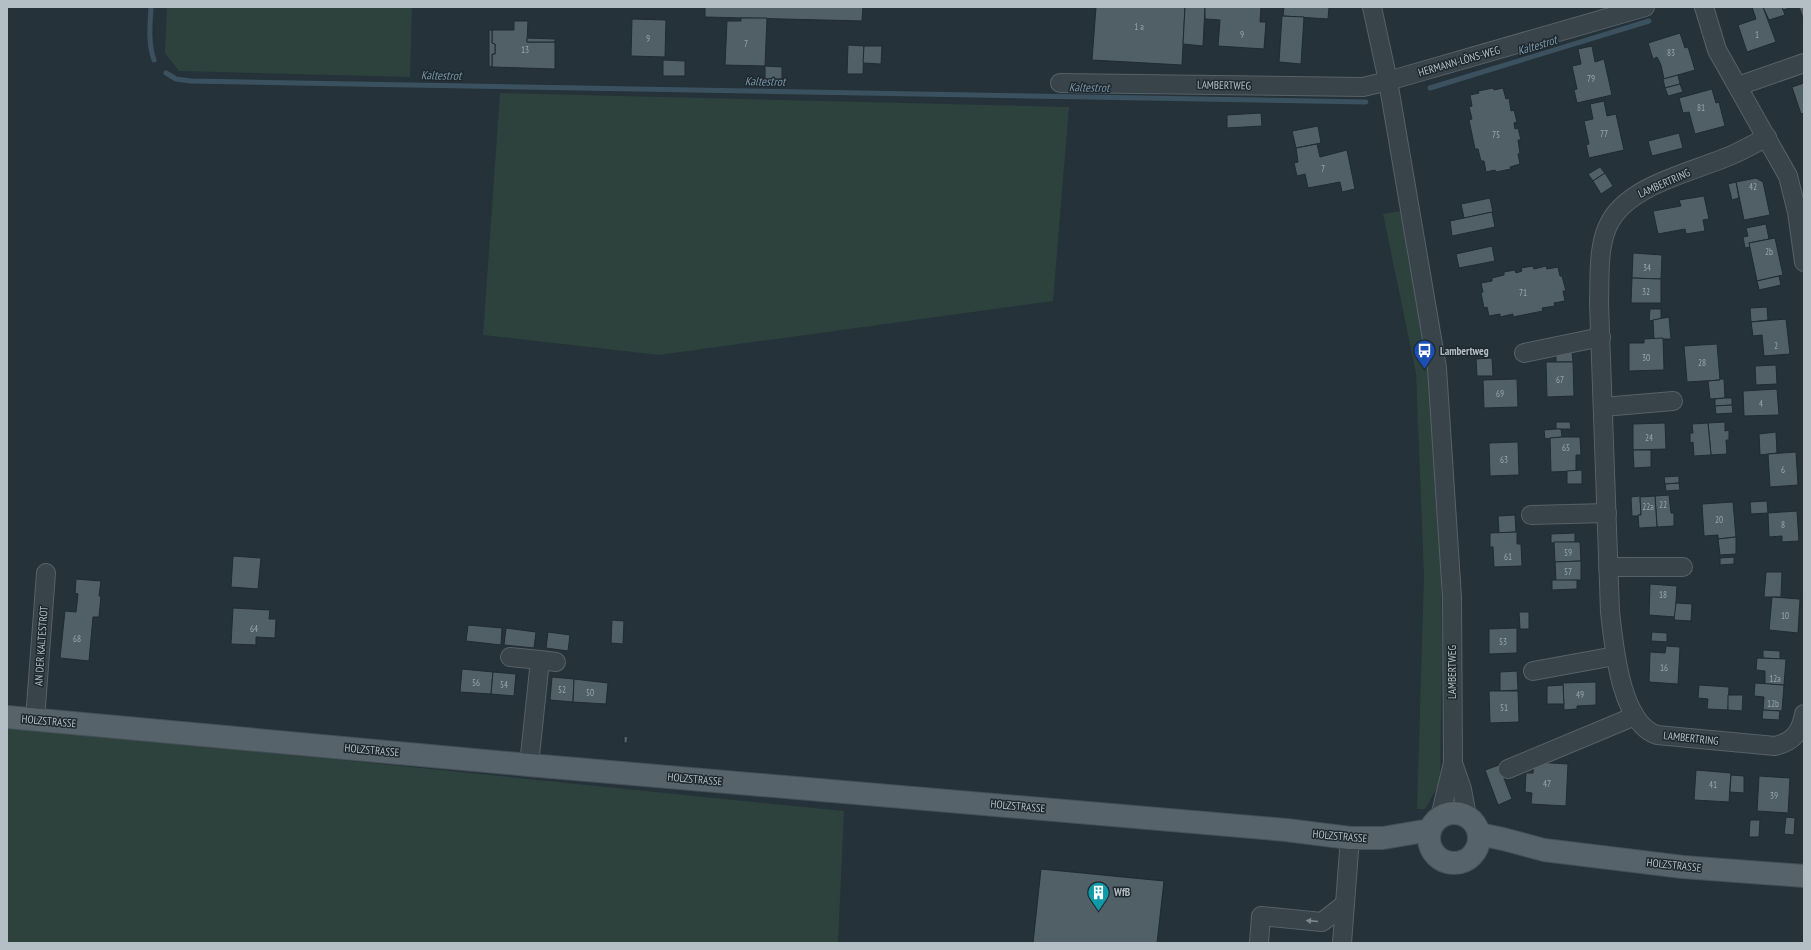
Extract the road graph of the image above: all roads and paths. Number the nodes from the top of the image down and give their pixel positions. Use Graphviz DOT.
graph roads {
  1 [pos="1372,7"];
  2 [pos="1645,7"];
  3 [pos="1704,7"];
  4 [pos="1804,63"];
  5 [pos="1388,81"];
  6 [pos="1060,83"];
  7 [pos="1738,86"];
  8 [pos="1767,137"];
  9 [pos="1801,211"];
  10 [pos="1804,262"];
  11 [pos="1601,337"];
  12 [pos="1524,353"];
  13 [pos="1673,401"];
  14 [pos="1603,406"];
  15 [pos="1607,513"];
  16 [pos="1531,515"];
  17 [pos="1608,567"];
  18 [pos="1684,567"];
  19 [pos="46,573"];
  20 [pos="1615,656"];
  21 [pos="510,657"];
  22 [pos="1533,671"];
  23 [pos="1804,714"];
  24 [pos="1635,716"];
  25 [pos="7,717"];
  26 [pos="35,719"];
  27 [pos="1798,744"];
  28 [pos="1452,763"];
  29 [pos="529,765"];
  30 [pos="1508,769"];
  31 [pos="1434,832"];
  32 [pos="1474,834"];
  33 [pos="1350,838"];
  34 [pos="1804,876"];
  35 [pos="1345,904"];
  36 [pos="1259,943"];
  37 [pos="1342,943"];
  1 -- 5 [label="street, LAMBERTWEG"];
  2 -- 5 [label="street, HERMANN-LÖNS-WEG"];
  3 -- 7 [label="street"];
  4 -- 7 [label="street"];
  5 -- 6 [label="street, LAMBERTWEG"];
  5 -- 28 [label="street, LAMBERTWEG"];
  7 -- 8 [label="street"];
  8 -- 9 [label="street"];
  8 -- 11 [label="street, LAMBERTRING"];
  9 -- 10 [label="street"];
  11 -- 12 [label="street"];
  11 -- 14 [label="street, LAMBERTRING"];
  13 -- 14 [label="street"];
  14 -- 15 [label="street, LAMBERTRING"];
  15 -- 16 [label="street"];
  15 -- 17 [label="street, LAMBERTRING"];
  17 -- 18 [label="street"];
  17 -- 20 [label="street, LAMBERTRING"];
  19 -- 26 [label="street, AN DER KALTESTROT"];
  20 -- 22 [label="street"];
  20 -- 24 [label="street, LAMBERTRING"];
  21 -- 29 [label="street"];
  23 -- 27 [label="street, LAMBERTRING"];
  24 -- 27 [label="street, LAMBERTRING"];
  24 -- 30 [label="street"];
  25 -- 26 [label="main road, HOLZSTRASSE"];
  26 -- 29 [label="main road, HOLZSTRASSE"];
  28 -- 31 [label="street, LAMBERTWEG"];
  28 -- 32 [label="street, LAMBERTWEG"];
  29 -- 33 [label="main road, HOLZSTRASSE"];
  31 -- 32 [label="main road, HOLZSTRASSE"];
  31 -- 32 [label="main road"];
  31 -- 33 [label="main road, HOLZSTRASSE"];
  32 -- 34 [label="main road, HOLZSTRASSE"];
  33 -- 35 [label="street"];
  35 -- 36 [label="street, one-way"];
  35 -- 37 [label="street"];
}
